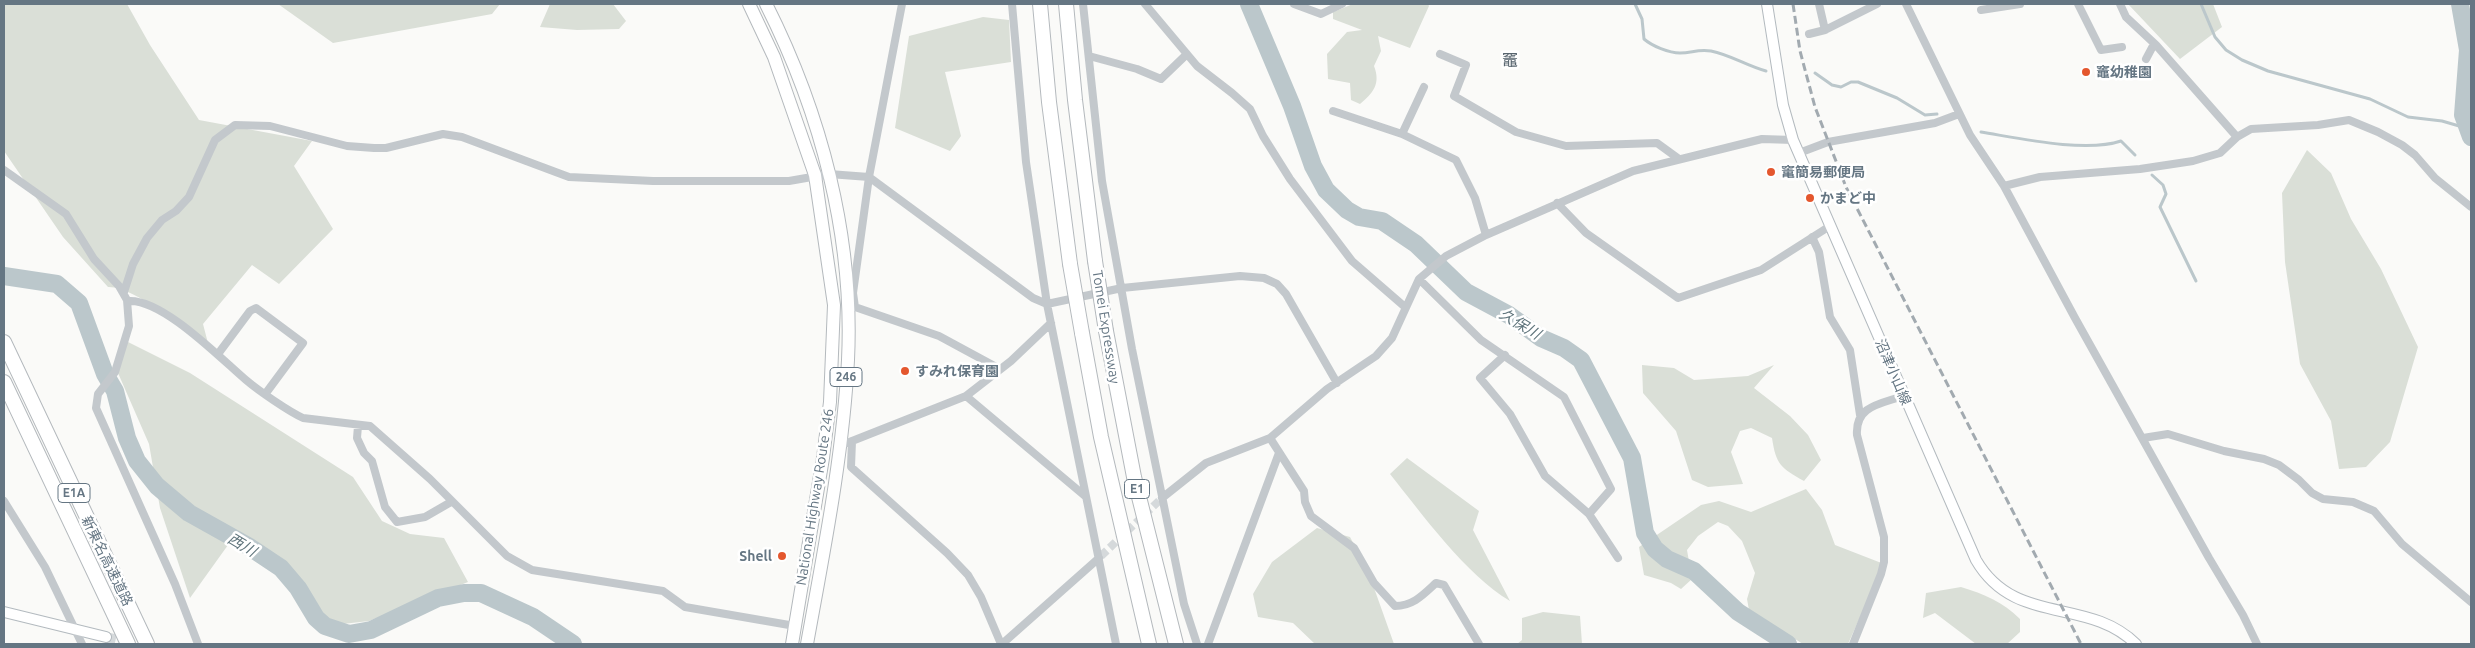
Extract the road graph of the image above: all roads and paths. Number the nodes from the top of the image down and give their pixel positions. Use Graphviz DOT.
graph roads {
  1 [pos="750,4"];
  2 [pos="766,4"];
  3 [pos="902,4"];
  4 [pos="1012,4"];
  5 [pos="1040,4"];
  6 [pos="1066,4"];
  7 [pos="1083,4"];
  8 [pos="1145,4"];
  9 [pos="1294,4"];
  10 [pos="1342,4"];
  11 [pos="1767,4"];
  12 [pos="1819,4"];
  13 [pos="1877,4"];
  14 [pos="1906,4"];
  15 [pos="2020,4"];
  16 [pos="2078,4"];
  17 [pos="2120,4"];
  18 [pos="1982,10"];
  19 [pos="1825,30"];
  20 [pos="1809,34"];
  21 [pos="2154,44"];
  22 [pos="2122,47"];
  23 [pos="1188,54"];
  24 [pos="1440,54"];
  25 [pos="1089,56"];
  26 [pos="2146,59"];
  27 [pos="1424,87"];
  28 [pos="1333,111"];
  29 [pos="1960,114"];
  30 [pos="1402,134"];
  31 [pos="2237,137"];
  32 [pos="1793,140"];
  33 [pos="1799,153"];
  34 [pos="1679,159"];
  35 [pos="4,170"];
  36 [pos="829,174"];
  37 [pos="815,175"];
  38 [pos="869,176"];
  39 [pos="2004,186"];
  40 [pos="1557,203"];
  41 [pos="2471,207"];
  42 [pos="1830,226"];
  43 [pos="1486,235"];
  44 [pos="1812,237"];
  45 [pos="1419,279"];
  46 [pos="1122,288"];
  47 [pos="124,292"];
  48 [pos="128,301"];
  49 [pos="1047,304"];
  50 [pos="1405,307"];
  51 [pos="1051,324"];
  52 [pos="4,342"];
  53 [pos="218,354"];
  54 [pos="1505,355"];
  55 [pos="1000,369"];
  56 [pos="4,382"];
  57 [pos="1337,383"];
  58 [pos="266,393"];
  59 [pos="966,396"];
  60 [pos="1903,396"];
  61 [pos="1860,415"];
  62 [pos="358,426"];
  63 [pos="1270,438"];
  64 [pos="2143,438"];
  65 [pos="846,443"];
  66 [pos="1279,453"];
  67 [pos="1085,496"];
  68 [pos="1162,498"];
  69 [pos="4,501"];
  70 [pos="451,502"];
  71 [pos="1589,514"];
  72 [pos="1099,558"];
  73 [pos="1618,558"];
  74 [pos="2471,602"];
  75 [pos="4,612"];
  76 [pos="795,626"];
  77 [pos="74,630"];
  78 [pos="106,637"];
  79 [pos="82,644"];
  80 [pos="128,644"];
  81 [pos="147,644"];
  82 [pos="198,644"];
  83 [pos="792,644"];
  84 [pos="807,644"];
  85 [pos="1001,644"];
  86 [pos="1116,644"];
  87 [pos="1149,644"];
  88 [pos="1176,644"];
  89 [pos="1197,644"];
  90 [pos="1208,644"];
  91 [pos="1479,644"];
  92 [pos="1853,644"];
  93 [pos="2136,644"];
  94 [pos="2257,644"];
  1 -- 37 [label="highway, National Highway Route 246 / 246"];
  2 -- 36 [label="highway, National Highway Route 246 / 246"];
  3 -- 38 [label="street"];
  4 -- 49 [label="street"];
  5 -- 87 [label="highway, Tomei Expressway / E1, bridge"];
  6 -- 88 [label="highway, Tomei Expressway / E1, bridge"];
  7 -- 25 [label="street"];
  8 -- 23 [label="street"];
  9 -- 10 [label="street"];
  11 -- 32 [label="main road, 沼津小山線"];
  12 -- 19 [label="street"];
  13 -- 19 [label="street"];
  14 -- 29 [label="street"];
  15 -- 18 [label="street"];
  16 -- 22 [label="street"];
  17 -- 21 [label="street"];
  19 -- 20 [label="street"];
  21 -- 26 [label="street"];
  21 -- 31 [label="street"];
  23 -- 25 [label="street"];
  23 -- 50 [label="street"];
  24 -- 34 [label="street"];
  25 -- 46 [label="street"];
  27 -- 30 [label="street"];
  28 -- 30 [label="street"];
  29 -- 33 [label="street"];
  29 -- 39 [label="street"];
  30 -- 43 [label="street"];
  31 -- 39 [label="street"];
  31 -- 41 [label="street"];
  32 -- 33 [label="main road, 沼津小山線"];
  32 -- 34 [label="street"];
  33 -- 42 [label="main road, 沼津小山線"];
  34 -- 40 [label="street"];
  35 -- 47 [label="street"];
  36 -- 37 [label="street"];
  36 -- 38 [label="street"];
  36 -- 65 [label="highway, National Highway Route 246 / 246"];
  37 -- 47 [label="street"];
  37 -- 76 [label="highway, National Highway Route 246 / 246"];
  38 -- 49 [label="street"];
  38 -- 55 [label="street"];
  39 -- 64 [label="street"];
  40 -- 43 [label="street"];
  40 -- 44 [label="street"];
  42 -- 44 [label="street"];
  42 -- 60 [label="main road, 沼津小山線"];
  43 -- 45 [label="street"];
  44 -- 61 [label="street"];
  45 -- 50 [label="street"];
  45 -- 54 [label="street"];
  46 -- 49 [label="street"];
  46 -- 57 [label="street"];
  46 -- 68 [label="street"];
  47 -- 48 [label="street"];
  48 -- 53 [label="street"];
  48 -- 82 [label="street"];
  49 -- 51 [label="street"];
  50 -- 57 [label="street"];
  51 -- 55 [label="street"];
  51 -- 67 [label="street"];
  52 -- 81 [label="highway, 新東名高速道路 / E1A"];
  53 -- 58 [label="street"];
  53 -- 58 [label="street"];
  54 -- 71 [label="street"];
  54 -- 71 [label="street"];
  55 -- 59 [label="street"];
  56 -- 80 [label="highway, 新東名高速道路 / E1A"];
  57 -- 63 [label="street"];
  58 -- 62 [label="street"];
  59 -- 65 [label="street"];
  59 -- 67 [label="street"];
  60 -- 61 [label="street"];
  60 -- 93 [label="main road, 沼津小山線"];
  61 -- 92 [label="street"];
  62 -- 70 [label="street"];
  62 -- 70 [label="street"];
  63 -- 66 [label="street"];
  63 -- 68 [label="street"];
  64 -- 74 [label="street"];
  64 -- 94 [label="street"];
  65 -- 84 [label="highway, National Highway Route 246 / 246"];
  65 -- 85 [label="street"];
  66 -- 90 [label="street"];
  66 -- 91 [label="street"];
  67 -- 72 [label="street"];
  68 -- 89 [label="street"];
  69 -- 77 [label="street"];
  70 -- 76 [label="street"];
  71 -- 73 [label="street"];
  72 -- 85 [label="street"];
  72 -- 86 [label="street"];
  75 -- 77 [label="main road"];
  76 -- 83 [label="highway, National Highway Route 246 / 246"];
  77 -- 78 [label="main road"];
  77 -- 79 [label="street"];
}
